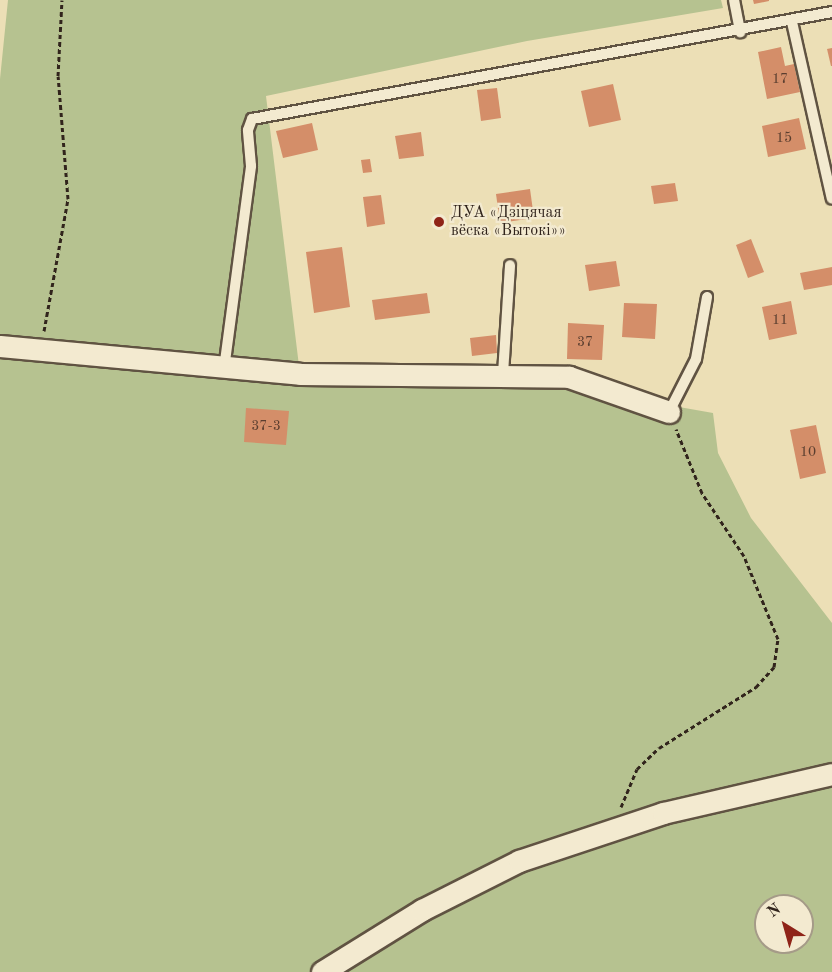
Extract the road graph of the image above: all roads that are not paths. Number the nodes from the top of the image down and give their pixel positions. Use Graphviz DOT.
graph roads {
  1 [pos="734,0"];
  2 [pos="832,12"];
  3 [pos="792,22"];
  4 [pos="740,32"];
  5 [pos="828,165"];
  6 [pos="832,199"];
  7 [pos="510,265"];
  8 [pos="707,297"];
  9 [pos="0,346"];
  10 [pos="224,369"];
  11 [pos="503,374"];
  12 [pos="669,412"];
  13 [pos="832,774"];
  14 [pos="322,972"];
  1 -- 4 [label="lane"];
  2 -- 3 [label="lane"];
  3 -- 4 [label="lane"];
  3 -- 5 [label="lane"];
  4 -- 10 [label="lane"];
  5 -- 6 [label="lane"];
  7 -- 11 [label="lane"];
  8 -- 12 [label="lane"];
  9 -- 10 [label="street"];
  10 -- 11 [label="street"];
  11 -- 12 [label="street"];
  13 -- 14 [label="street"];
}
